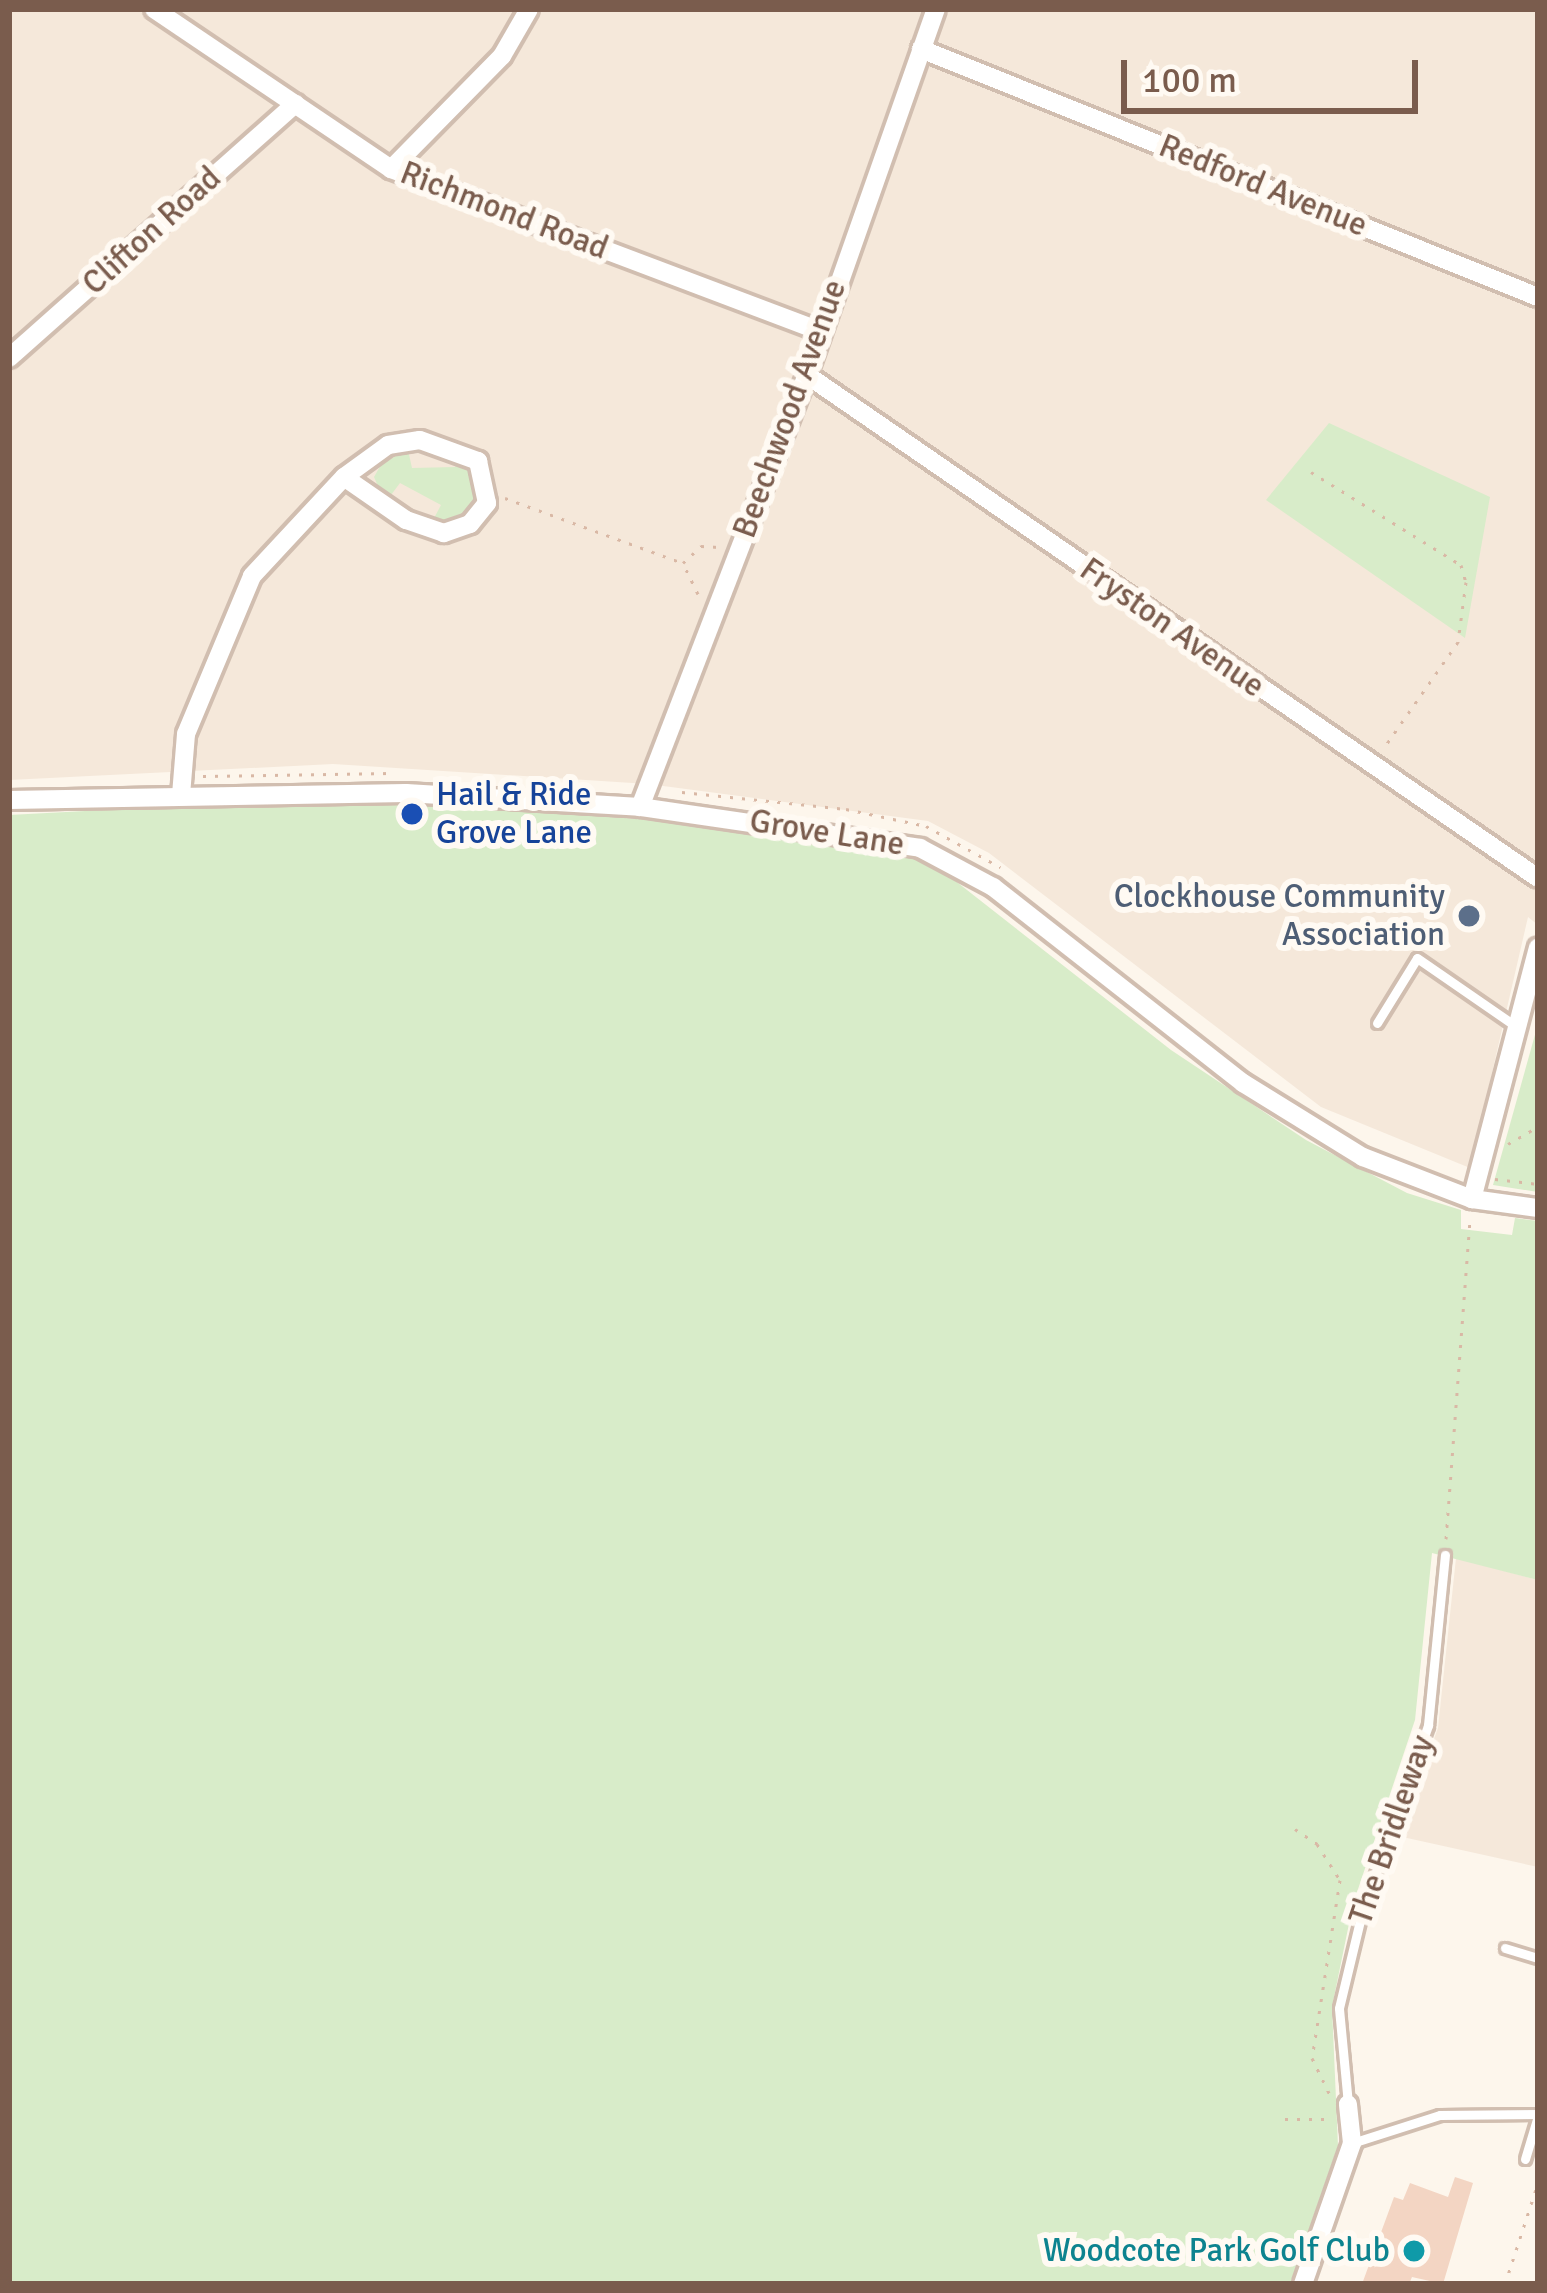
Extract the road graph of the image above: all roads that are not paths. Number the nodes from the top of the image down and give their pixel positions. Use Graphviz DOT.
graph roads {
  1 [pos="154,9"];
  2 [pos="529,9"];
  3 [pos="936,9"];
  4 [pos="921,49"];
  5 [pos="295,104"];
  6 [pos="392,169"];
  7 [pos="1538,297"];
  8 [pos="817,330"];
  9 [pos="9,358"];
  10 [pos="808,375"];
  11 [pos="344,477"];
  12 [pos="181,786"];
  13 [pos="644,798"];
  14 [pos="9,800"];
  15 [pos="1538,878"];
  16 [pos="1538,947"];
  17 [pos="1534,980"];
  18 [pos="1377,1023"];
  19 [pos="1517,1027"];
  20 [pos="1472,1199"];
  21 [pos="1538,1208"];
  22 [pos="1445,1555"];
  23 [pos="1505,1948"];
  24 [pos="1538,1958"];
  25 [pos="1349,2111"];
  26 [pos="1538,2115"];
  27 [pos="1352,2143"];
  28 [pos="1525,2159"];
  29 [pos="1303,2284"];
  1 -- 5 [label="street, Richmond Road"];
  2 -- 6 [label="street"];
  3 -- 4 [label="street, Beechwood Avenue"];
  4 -- 7 [label="street, Redford Avenue"];
  4 -- 8 [label="street, Beechwood Avenue"];
  5 -- 6 [label="street, Richmond Road"];
  5 -- 9 [label="street, Clifton Road"];
  6 -- 8 [label="street, Richmond Road"];
  8 -- 10 [label="street, Beechwood Avenue"];
  10 -- 13 [label="street, Beechwood Avenue"];
  10 -- 15 [label="street, Fryston Avenue"];
  11 -- 11 [label="street"];
  11 -- 12 [label="street"];
  12 -- 13 [label="street, Grove Lane"];
  12 -- 14 [label="street, Grove Lane"];
  13 -- 20 [label="street, Grove Lane"];
  16 -- 17 [label="street"];
  17 -- 19 [label="street"];
  18 -- 19 [label="lane"];
  19 -- 20 [label="street"];
  20 -- 21 [label="street, Grove Lane"];
  22 -- 25 [label="lane, The Bridleway"];
  23 -- 24 [label="lane"];
  25 -- 27 [label="street"];
  26 -- 27 [label="lane"];
  26 -- 28 [label="lane"];
  27 -- 29 [label="street"];
}
